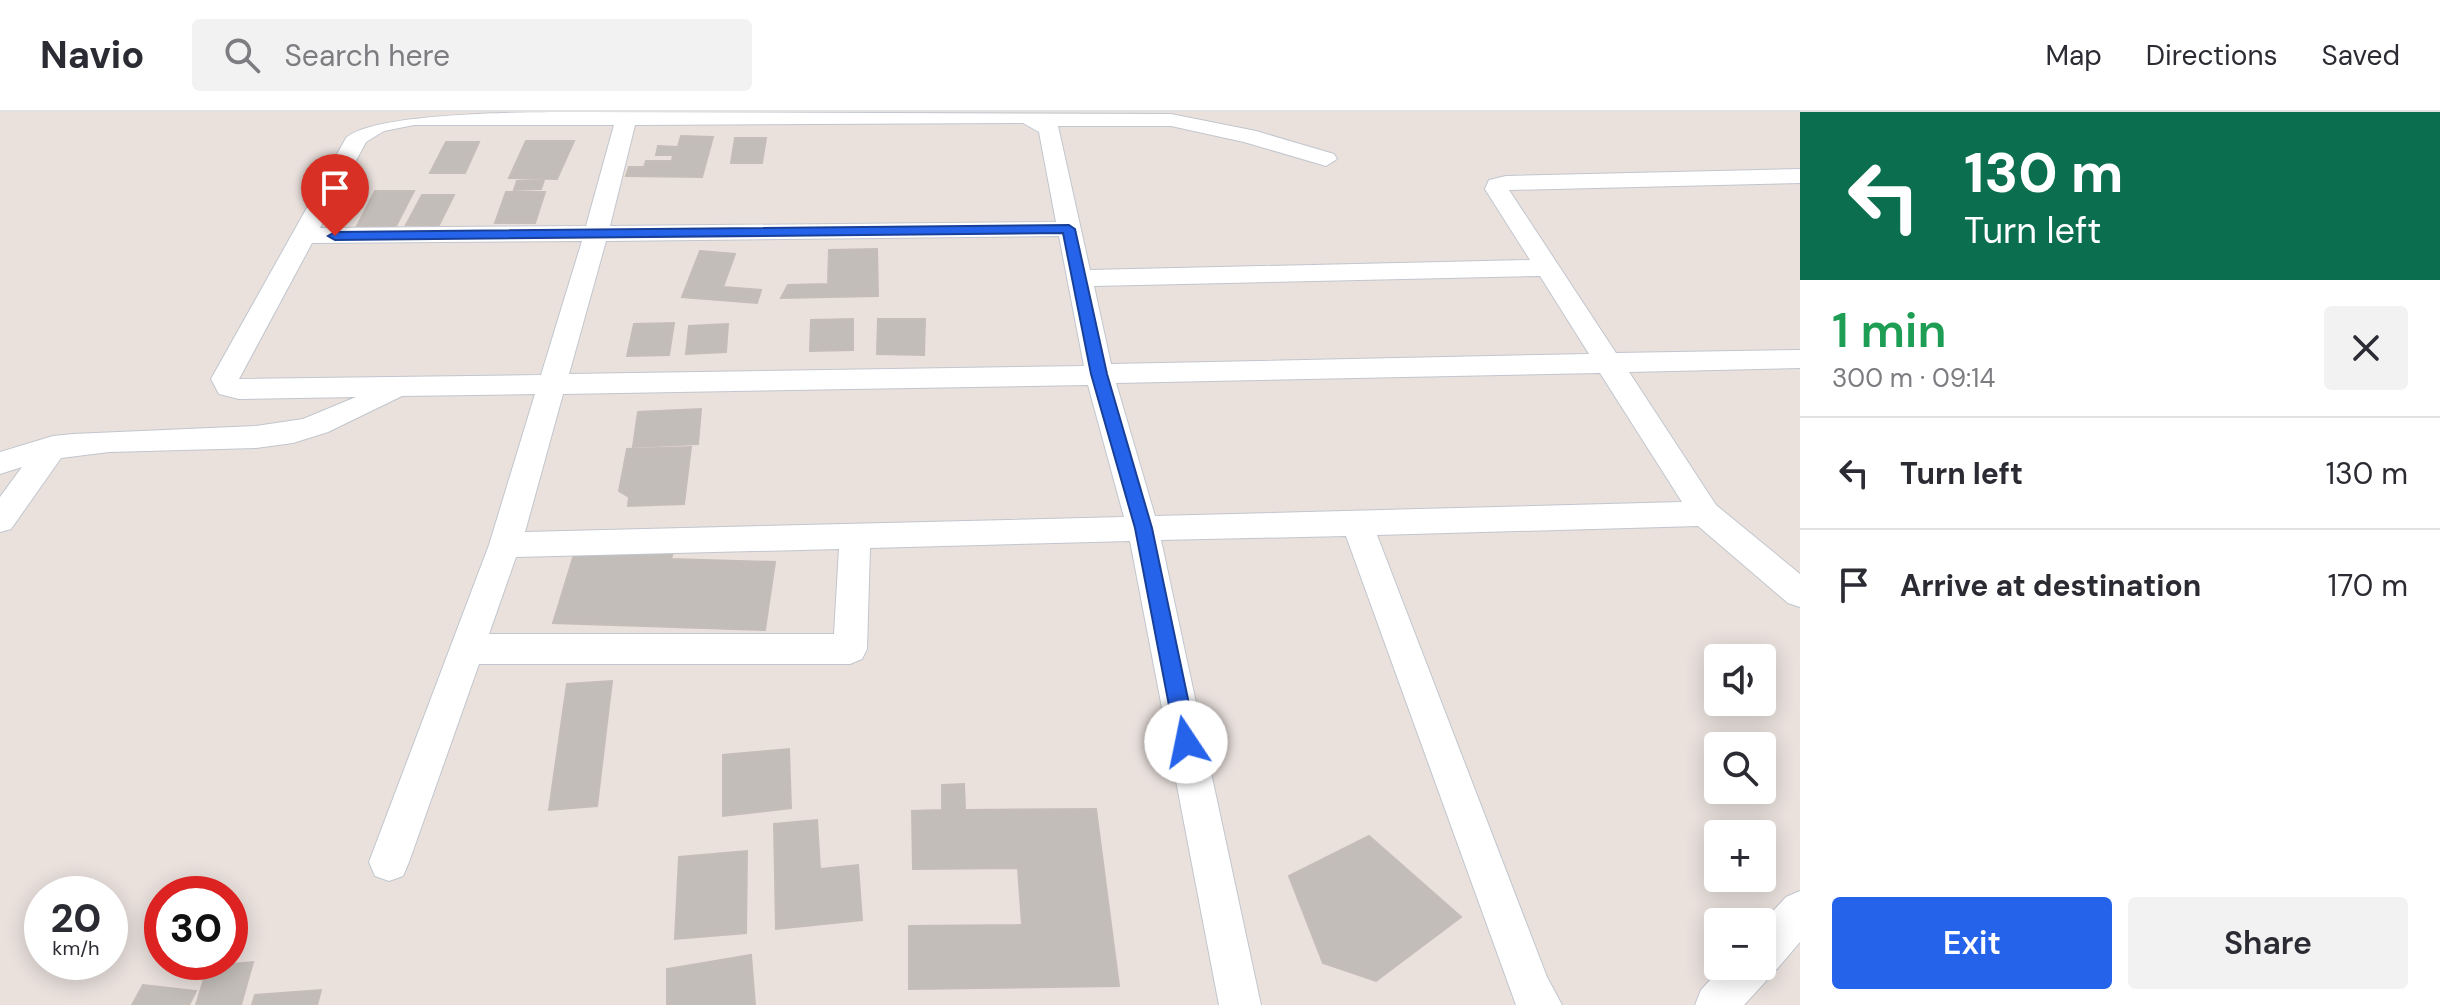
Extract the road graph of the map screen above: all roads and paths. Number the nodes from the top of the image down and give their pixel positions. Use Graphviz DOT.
graph roads {
  1 [pos="627,116"];
  2 [pos="1037,120"];
  3 [pos="1326,159"];
  4 [pos="1800,176"];
  5 [pos="1069,229"];
  6 [pos="596,234"];
  7 [pos="306,236"];
  8 [pos="1547,268"];
  9 [pos="1078,278"];
  10 [pos="1800,359"];
  11 [pos="1609,365"];
  12 [pos="1099,374"];
  13 [pos="553,384"];
  14 [pos="404,387"];
  15 [pos="53,447"];
  16 [pos="0,463"];
  17 [pos="1705,514"];
  18 [pos="0,520"];
  19 [pos="1357,523"];
  20 [pos="1143,528"];
  21 [pos="855,536"];
  22 [pos="505,545"];
  23 [pos="1800,593"];
  24 [pos="468,649"];
  25 [pos="389,862"];
  26 [pos="1800,911"];
  27 [pos="1776,938"];
  28 [pos="1738,980"];
  29 [pos="1240,1005"];
  30 [pos="1541,1005"];
  31 [pos="1716,1005"];
  1 -- 2 [label="street"];
  1 -- 6 [label="street"];
  1 -- 7 [label="street"];
  2 -- 3 [label="street"];
  2 -- 5 [label="street"];
  4 -- 8 [label="street"];
  5 -- 6 [label="street"];
  5 -- 9 [label="street"];
  6 -- 7 [label="street"];
  6 -- 13 [label="street"];
  7 -- 14 [label="street"];
  8 -- 9 [label="street"];
  8 -- 11 [label="street"];
  9 -- 12 [label="street"];
  10 -- 11 [label="street"];
  11 -- 12 [label="street"];
  11 -- 17 [label="street"];
  12 -- 13 [label="street"];
  12 -- 20 [label="street"];
  13 -- 14 [label="street"];
  13 -- 22 [label="street"];
  14 -- 15 [label="street"];
  15 -- 16 [label="street"];
  15 -- 18 [label="street"];
  17 -- 19 [label="street"];
  17 -- 23 [label="street"];
  19 -- 20 [label="street"];
  19 -- 30 [label="street"];
  20 -- 21 [label="street"];
  20 -- 29 [label="street"];
  21 -- 22 [label="street"];
  21 -- 24 [label="street"];
  22 -- 24 [label="street"];
  24 -- 25 [label="street"];
  26 -- 27 [label="street"];
  28 -- 31 [label="street"];
}
